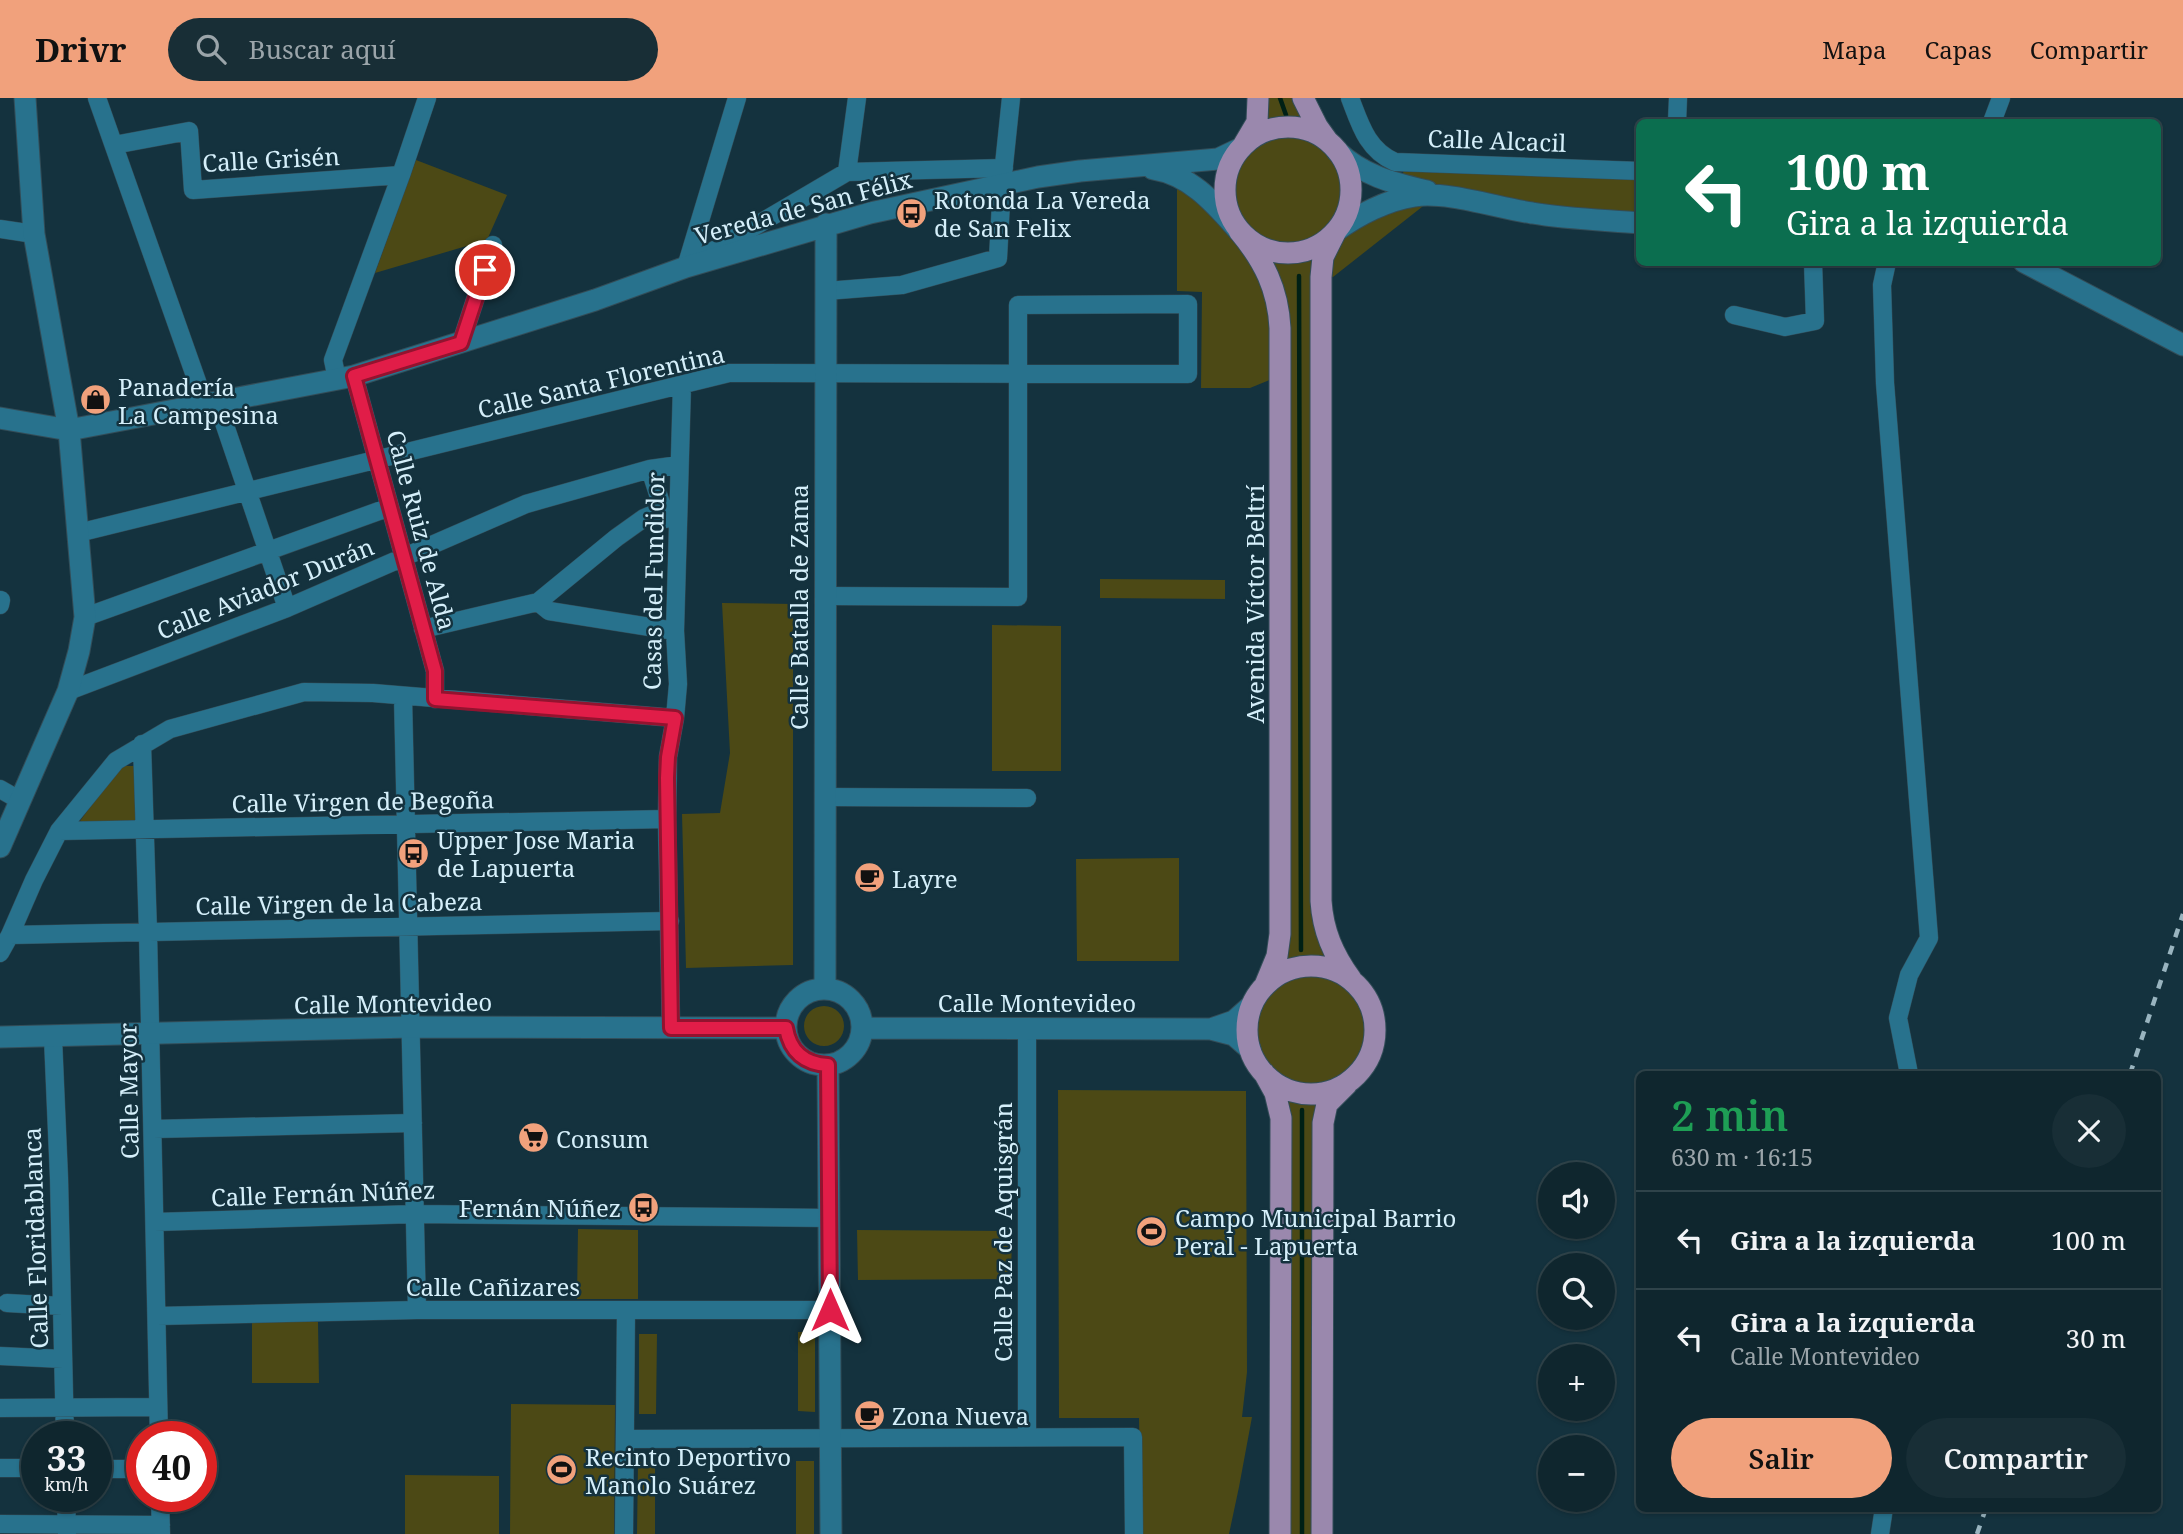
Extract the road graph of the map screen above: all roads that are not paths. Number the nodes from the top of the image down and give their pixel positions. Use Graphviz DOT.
graph roads {
  1 [pos="25,98"];
  2 [pos="97,98"];
  3 [pos="427,98"];
  4 [pos="737,98"];
  5 [pos="857,98"];
  6 [pos="1011,98"];
  7 [pos="1258,98"];
  8 [pos="1303,98"];
  9 [pos="1350,98"];
  10 [pos="1678,98"];
  11 [pos="2001,98"];
  12 [pos="1677,119"];
  13 [pos="1993,119"];
  14 [pos="114,145"];
  15 [pos="1241,148"];
  16 [pos="1334,148"];
  17 [pos="1141,167"];
  18 [pos="1636,171"];
  19 [pos="846,172"];
  20 [pos="401,175"];
  21 [pos="1003,176"];
  22 [pos="1456,199"];
  23 [pos="1636,223"];
  24 [pos="826,224"];
  25 [pos="0,229"];
  26 [pos="1239,231"];
  27 [pos="1336,232"];
  28 [pos="34,234"];
  29 [pos="493,245"];
  30 [pos="1813,266"];
  31 [pos="1885,266"];
  32 [pos="2032,266"];
  33 [pos="686,267"];
  34 [pos="826,291"];
  35 [pos="1734,315"];
  36 [pos="461,343"];
  37 [pos="2183,345"];
  38 [pos="1018,373"];
  39 [pos="825,374"];
  40 [pos="345,377"];
  41 [pos="682,385"];
  42 [pos="211,403"];
  43 [pos="0,418"];
  44 [pos="69,430"];
  45 [pos="377,460"];
  46 [pos="679,465"];
  47 [pos="650,470"];
  48 [pos="247,492"];
  49 [pos="390,508"];
  50 [pos="671,509"];
  51 [pos="78,533"];
  52 [pos="269,551"];
  53 [pos="404,559"];
  54 [pos="825,596"];
  55 [pos="538,602"];
  56 [pos="287,608"];
  57 [pos="85,617"];
  58 [pos="424,629"];
  59 [pos="675,631"];
  60 [pos="68,691"];
  61 [pos="403,697"];
  62 [pos="435,699"];
  63 [pos="675,718"];
  64 [pos="142,744"];
  65 [pos="0,789"];
  66 [pos="824,797"];
  67 [pos="1027,798"];
  68 [pos="21,801"];
  69 [pos="667,819"];
  70 [pos="406,824"];
  71 [pos="144,829"];
  72 [pos="59,831"];
  73 [pos="0,847"];
  74 [pos="670,921"];
  75 [pos="409,925"];
  76 [pos="149,932"];
  77 [pos="10,935"];
  78 [pos="0,953"];
  79 [pos="1351,979"];
  80 [pos="1265,985"];
  81 [pos="825,989"];
  82 [pos="1252,1005"];
  83 [pos="411,1027"];
  84 [pos="1027,1027"];
  85 [pos="671,1028"];
  86 [pos="786,1028"];
  87 [pos="862,1028"];
  88 [pos="1211,1029"];
  89 [pos="151,1035"];
  90 [pos="0,1037"];
  91 [pos="53,1038"];
  92 [pos="1250,1049"];
  93 [pos="828,1065"];
  94 [pos="1908,1071"];
  95 [pos="1264,1073"];
  96 [pos="1346,1084"];
  97 [pos="413,1123"];
  98 [pos="153,1129"];
  99 [pos="415,1213"];
  100 [pos="829,1218"];
  101 [pos="155,1222"];
  102 [pos="7,1303"];
  103 [pos="62,1306"];
  104 [pos="417,1310"];
  105 [pos="626,1310"];
  106 [pos="830,1310"];
  107 [pos="157,1316"];
  108 [pos="0,1356"];
  109 [pos="63,1359"];
  110 [pos="158,1407"];
  111 [pos="0,1408"];
  112 [pos="64,1409"];
  113 [pos="64,1421"];
  114 [pos="158,1421"];
  115 [pos="1027,1437"];
  116 [pos="830,1438"];
  117 [pos="625,1439"];
  118 [pos="0,1468"];
  119 [pos="21,1468"];
  120 [pos="160,1512"];
  121 [pos="1883,1512"];
  122 [pos="0,1524"];
  123 [pos="67,1529"];
  124 [pos="161,1530"];
  125 [pos="624,1534"];
  126 [pos="831,1534"];
  127 [pos="1134,1534"];
  128 [pos="1280,1534"];
  129 [pos="1322,1534"];
  130 [pos="1880,1534"];
  1 -- 28 [label="main road"];
  2 -- 14 [label="street"];
  3 -- 20 [label="street, Calle Ruiz de Alda"];
  4 -- 33 [label="street"];
  5 -- 19 [label="street"];
  6 -- 21 [label="street"];
  7 -- 15 [label="main road"];
  8 -- 16 [label="main road"];
  9 -- 18 [label="street, Calle Alcacil"];
  10 -- 12 [label="street"];
  11 -- 13 [label="street"];
  14 -- 20 [label="street, Calle Grisén"];
  14 -- 42 [label="street"];
  15 -- 16 [label="main road"];
  15 -- 17 [label="main road, Vereda de San Félix"];
  15 -- 26 [label="main road"];
  16 -- 22 [label="main road"];
  16 -- 27 [label="main road"];
  17 -- 21 [label="main road, Vereda de San Félix"];
  17 -- 26 [label="main road"];
  19 -- 21 [label="street"];
  19 -- 33 [label="street, Vereda de San Félix"];
  20 -- 40 [label="street, Calle Ruiz de Alda"];
  21 -- 24 [label="main road, Vereda de San Félix"];
  21 -- 34 [label="street"];
  22 -- 23 [label="main road"];
  22 -- 27 [label="main road"];
  24 -- 33 [label="main road, Vereda de San Félix"];
  24 -- 34 [label="main road, Calle Batalla de Zama"];
  25 -- 28 [label="street"];
  26 -- 27 [label="main road"];
  26 -- 80 [label="main road, Avenida Víctor Beltrí"];
  27 -- 79 [label="main road"];
  28 -- 44 [label="main road"];
  29 -- 36 [label="street"];
  30 -- 35 [label="street"];
  31 -- 94 [label="street"];
  32 -- 37 [label="main road"];
  33 -- 36 [label="main road, Vereda de San Félix"];
  34 -- 39 [label="main road, Calle Batalla de Zama"];
  36 -- 40 [label="main road, Vereda de San Félix"];
  38 -- 38 [label="street, Calle Santa Florentina"];
  38 -- 39 [label="street, Calle Santa Florentina"];
  38 -- 54 [label="street"];
  39 -- 41 [label="street, Calle Santa Florentina"];
  39 -- 54 [label="main road, Calle Batalla de Zama"];
  40 -- 42 [label="main road, Vereda de San Félix"];
  40 -- 45 [label="street, Calle Ruiz de Alda"];
  41 -- 45 [label="street, Calle Santa Florentina"];
  41 -- 46 [label="street, Casas del Fundidor"];
  42 -- 44 [label="main road, Vereda de San Félix"];
  42 -- 48 [label="street"];
  43 -- 44 [label="main road, Vereda de San Félix"];
  44 -- 51 [label="main road"];
  45 -- 48 [label="street, Calle Santa Florentina"];
  45 -- 49 [label="street, Calle Ruiz de Alda"];
  46 -- 47 [label="street, Calle Aviador Durán"];
  46 -- 50 [label="street, Casas del Fundidor"];
  47 -- 50 [label="street"];
  47 -- 53 [label="street, Calle Aviador Durán"];
  48 -- 51 [label="street, Calle Santa Florentina"];
  48 -- 52 [label="street"];
  49 -- 52 [label="street"];
  49 -- 53 [label="street, Calle Ruiz de Alda"];
  50 -- 55 [label="street"];
  50 -- 59 [label="street, Casas del Fundidor"];
  51 -- 57 [label="main road"];
  52 -- 56 [label="street"];
  52 -- 57 [label="street"];
  53 -- 56 [label="street, Calle Aviador Durán"];
  53 -- 58 [label="street, Calle Ruiz de Alda"];
  54 -- 66 [label="main road, Calle Batalla de Zama"];
  55 -- 58 [label="street"];
  55 -- 59 [label="street"];
  56 -- 60 [label="street, Calle Aviador Durán"];
  57 -- 60 [label="main road"];
  58 -- 62 [label="street, Calle Ruiz de Alda"];
  59 -- 63 [label="street, Casas del Fundidor"];
  60 -- 68 [label="main road"];
  61 -- 62 [label="street"];
  61 -- 64 [label="street"];
  61 -- 70 [label="street"];
  62 -- 63 [label="street"];
  63 -- 69 [label="street, Casas del Fundidor"];
  64 -- 71 [label="street, Calle Mayor"];
  64 -- 72 [label="street"];
  65 -- 68 [label="street"];
  66 -- 67 [label="street"];
  66 -- 81 [label="main road, Calle Batalla de Zama"];
  68 -- 73 [label="main road"];
  69 -- 70 [label="street, Calle Virgen de Begoña"];
  69 -- 74 [label="street, Casas del Fundidor"];
  70 -- 71 [label="street, Calle Virgen de Begoña"];
  70 -- 75 [label="street"];
  71 -- 72 [label="street, Calle Virgen de Begoña"];
  71 -- 76 [label="street, Calle Mayor"];
  72 -- 77 [label="street"];
  74 -- 75 [label="street, Calle Virgen de la Cabeza"];
  74 -- 85 [label="street, Casas del Fundidor"];
  75 -- 76 [label="street, Calle Virgen de la Cabeza"];
  75 -- 83 [label="street"];
  76 -- 77 [label="street, Calle Virgen de la Cabeza"];
  76 -- 89 [label="street, Calle Mayor"];
  77 -- 78 [label="street"];
  79 -- 80 [label="main road"];
  79 -- 96 [label="main road"];
  80 -- 82 [label="main road"];
  81 -- 86 [label="main road"];
  81 -- 87 [label="main road"];
  82 -- 88 [label="main road, Calle Montevideo"];
  82 -- 92 [label="main road"];
  83 -- 85 [label="main road, Calle Montevideo"];
  83 -- 89 [label="main road, Calle Montevideo"];
  83 -- 97 [label="street"];
  84 -- 87 [label="main road, Calle Montevideo"];
  84 -- 88 [label="main road, Calle Montevideo"];
  84 -- 115 [label="street, Calle Paz de Aquisgrán"];
  85 -- 86 [label="main road, Calle Montevideo"];
  86 -- 93 [label="main road"];
  87 -- 93 [label="main road"];
  88 -- 92 [label="main road, Calle Montevideo"];
  89 -- 91 [label="main road, Calle Montevideo"];
  89 -- 98 [label="street, Calle Mayor"];
  90 -- 91 [label="main road, Calle Montevideo"];
  91 -- 103 [label="street, Calle Floridablanca"];
  92 -- 95 [label="main road"];
  93 -- 100 [label="main road"];
  95 -- 96 [label="main road"];
  95 -- 128 [label="main road"];
  96 -- 129 [label="main road"];
  97 -- 98 [label="street"];
  97 -- 99 [label="street"];
  98 -- 101 [label="street, Calle Mayor"];
  99 -- 100 [label="street, Calle Fernán Núñez"];
  99 -- 101 [label="street, Calle Fernán Núñez"];
  99 -- 104 [label="street"];
  100 -- 106 [label="main road"];
  101 -- 107 [label="street, Calle Mayor"];
  102 -- 103 [label="street"];
  103 -- 109 [label="street, Calle Floridablanca"];
  104 -- 105 [label="street, Calle Cañizares"];
  104 -- 107 [label="street, Calle Cañizares"];
  105 -- 106 [label="street, Calle Cañizares"];
  105 -- 117 [label="street"];
  106 -- 116 [label="main road"];
  107 -- 110 [label="street, Calle Mayor"];
  108 -- 109 [label="street"];
  109 -- 112 [label="street, Calle Floridablanca"];
  110 -- 112 [label="street"];
  110 -- 114 [label="street, Calle Mayor"];
  111 -- 112 [label="street"];
  112 -- 113 [label="street, Calle Floridablanca"];
  115 -- 116 [label="street"];
  115 -- 127 [label="street"];
  116 -- 117 [label="street"];
  116 -- 126 [label="main road"];
  117 -- 125 [label="street"];
  118 -- 119 [label="street"];
  120 -- 124 [label="street"];
  121 -- 130 [label="street"];
  122 -- 123 [label="street"];
  123 -- 124 [label="street"];
}
